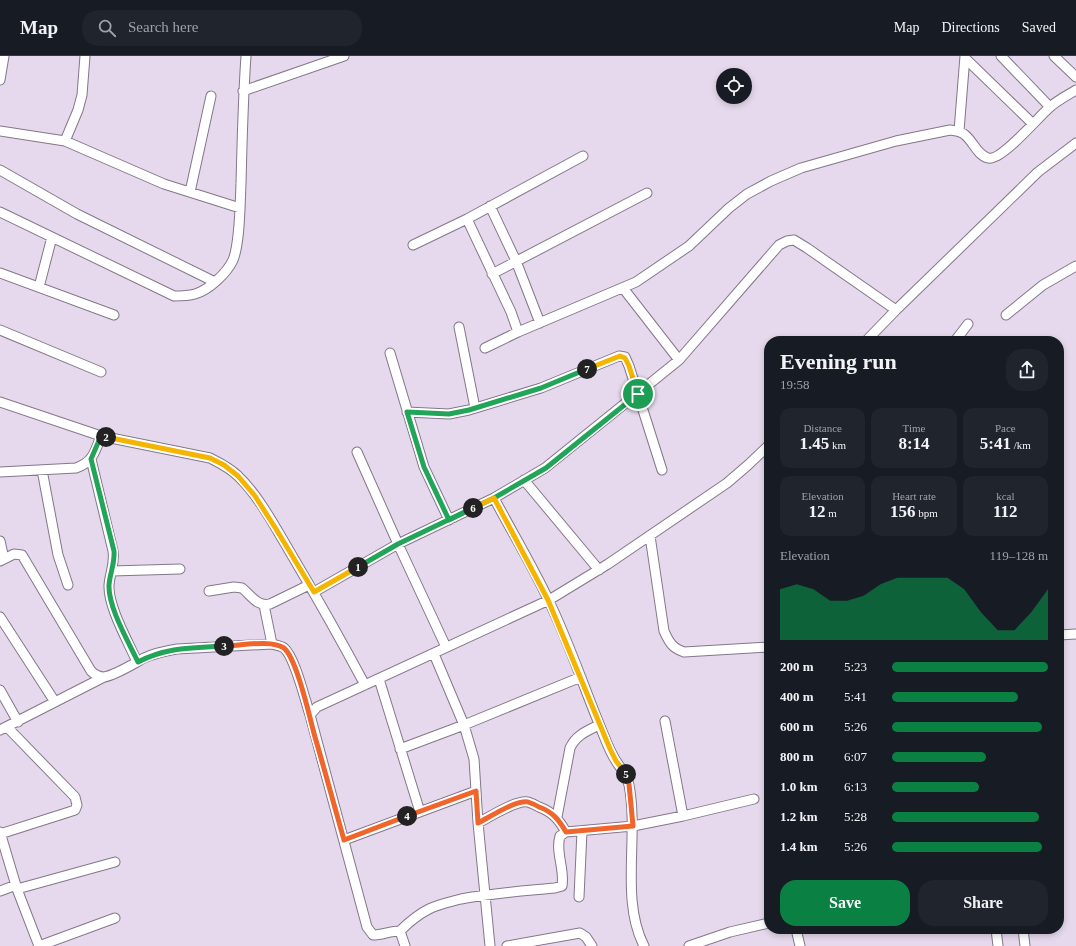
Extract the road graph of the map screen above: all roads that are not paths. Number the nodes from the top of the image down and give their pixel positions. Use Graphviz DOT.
graph roads {
  1 [pos="4,56"];
  2 [pos="86,56"];
  3 [pos="246,56"];
  4 [pos="344,56"];
  5 [pos="1001,56"];
  6 [pos="1054,56"];
  7 [pos="965,57"];
  8 [pos="1076,77"];
  9 [pos="0,80"];
  10 [pos="1076,90"];
  11 [pos="243,91"];
  12 [pos="211,96"];
  13 [pos="1050,107"];
  14 [pos="1033,124"];
  15 [pos="0,131"];
  16 [pos="959,131"];
  17 [pos="66,141"];
  18 [pos="1076,143"];
  19 [pos="583,156"];
  20 [pos="0,170"];
  21 [pos="190,192"];
  22 [pos="647,193"];
  23 [pos="490,206"];
  24 [pos="240,208"];
  25 [pos="0,212"];
  26 [pos="467,219"];
  27 [pos="52,237"];
  28 [pos="413,245"];
  29 [pos="516,261"];
  30 [pos="1076,266"];
  31 [pos="0,273"];
  32 [pos="492,274"];
  33 [pos="215,282"];
  34 [pos="38,287"];
  35 [pos="623,288"];
  36 [pos="896,310"];
  37 [pos="114,315"];
  38 [pos="1006,315"];
  39 [pos="540,323"];
  40 [pos="968,324"];
  41 [pos="459,327"];
  42 [pos="0,330"];
  43 [pos="518,332"];
  44 [pos="871,336"];
  45 [pos="959,336"];
  46 [pos="485,348"];
  47 [pos="390,353"];
  48 [pos="679,360"];
  49 [pos="100,372"];
  50 [pos="638,394"];
  51 [pos="0,402"];
  52 [pos="475,408"];
  53 [pos="407,412"];
  54 [pos="101,436"];
  55 [pos="764,450"];
  56 [pos="357,452"];
  57 [pos="91,459"];
  58 [pos="42,470"];
  59 [pos="662,470"];
  60 [pos="0,472"];
  61 [pos="524,480"];
  62 [pos="494,498"];
  63 [pos="449,520"];
  64 [pos="650,536"];
  65 [pos="0,541"];
  66 [pos="398,544"];
  67 [pos="2,560"];
  68 [pos="180,569"];
  69 [pos="599,570"];
  70 [pos="112,571"];
  71 [pos="68,585"];
  72 [pos="311,589"];
  73 [pos="209,591"];
  74 [pos="548,600"];
  75 [pos="264,605"];
  76 [pos="0,617"];
  77 [pos="1076,634"];
  78 [pos="1064,635"];
  79 [pos="272,644"];
  80 [pos="764,647"];
  81 [pos="446,648"];
  82 [pos="434,654"];
  83 [pos="138,662"];
  84 [pos="104,677"];
  85 [pos="581,677"];
  86 [pos="379,679"];
  87 [pos="365,685"];
  88 [pos="0,690"];
  89 [pos="55,702"];
  90 [pos="310,715"];
  91 [pos="665,721"];
  92 [pos="18,722"];
  93 [pos="464,725"];
  94 [pos="599,725"];
  95 [pos="4,729"];
  96 [pos="400,749"];
  97 [pos="476,791"];
  98 [pos="754,799"];
  99 [pos="420,812"];
  100 [pos="683,816"];
  101 [pos="556,817"];
  102 [pos="478,823"];
  103 [pos="633,826"];
  104 [pos="582,831"];
  105 [pos="566,832"];
  106 [pos="0,833"];
  107 [pos="344,840"];
  108 [pos="114,862"];
  109 [pos="16,887"];
  110 [pos="0,891"];
  111 [pos="486,894"];
  112 [pos="580,897"];
  113 [pos="115,918"];
  114 [pos="764,924"];
  115 [pos="400,931"];
  116 [pos="797,934"];
  117 [pos="997,934"];
  118 [pos="1024,934"];
  119 [pos="552,942"];
  120 [pos="39,946"];
  121 [pos="405,946"];
  122 [pos="490,946"];
  123 [pos="507,946"];
  124 [pos="592,946"];
  125 [pos="644,946"];
  126 [pos="689,946"];
  127 [pos="800,946"];
  128 [pos="998,946"];
  129 [pos="1025,946"];
  1 -- 9 [label="street"];
  2 -- 17 [label="street"];
  3 -- 11 [label="street"];
  4 -- 11 [label="street"];
  5 -- 13 [label="street"];
  6 -- 8 [label="street"];
  7 -- 14 [label="street"];
  7 -- 16 [label="street"];
  10 -- 13 [label="street"];
  11 -- 24 [label="street"];
  12 -- 21 [label="street"];
  13 -- 14 [label="street"];
  14 -- 16 [label="street"];
  15 -- 17 [label="street"];
  16 -- 35 [label="street"];
  17 -- 21 [label="street"];
  18 -- 36 [label="street"];
  19 -- 23 [label="street"];
  20 -- 33 [label="street"];
  21 -- 24 [label="street"];
  22 -- 29 [label="street"];
  23 -- 26 [label="street"];
  23 -- 29 [label="street"];
  24 -- 33 [label="street"];
  25 -- 27 [label="street"];
  26 -- 28 [label="street"];
  26 -- 32 [label="street"];
  27 -- 33 [label="street"];
  27 -- 34 [label="street"];
  29 -- 32 [label="street"];
  29 -- 39 [label="street"];
  30 -- 38 [label="street"];
  31 -- 34 [label="street"];
  32 -- 43 [label="street"];
  34 -- 37 [label="street"];
  35 -- 39 [label="street"];
  35 -- 48 [label="street"];
  36 -- 44 [label="street"];
  36 -- 48 [label="street"];
  39 -- 43 [label="street"];
  40 -- 45 [label="street"];
  41 -- 52 [label="street"];
  42 -- 49 [label="street"];
  43 -- 46 [label="street"];
  47 -- 53 [label="street"];
  48 -- 50 [label="street"];
  50 -- 52 [label="street"];
  50 -- 59 [label="street"];
  50 -- 61 [label="street"];
  51 -- 54 [label="street"];
  52 -- 53 [label="street"];
  53 -- 63 [label="street"];
  54 -- 57 [label="street"];
  54 -- 72 [label="street"];
  55 -- 64 [label="street"];
  56 -- 66 [label="street"];
  57 -- 58 [label="street"];
  57 -- 70 [label="street"];
  58 -- 60 [label="street"];
  58 -- 71 [label="street"];
  61 -- 62 [label="street"];
  61 -- 69 [label="street"];
  62 -- 63 [label="street"];
  62 -- 74 [label="street"];
  63 -- 66 [label="street"];
  64 -- 69 [label="street"];
  64 -- 80 [label="street"];
  65 -- 67 [label="street"];
  66 -- 72 [label="street"];
  66 -- 81 [label="street"];
  67 -- 84 [label="street"];
  68 -- 70 [label="street"];
  69 -- 74 [label="street"];
  70 -- 83 [label="street"];
  72 -- 75 [label="street"];
  72 -- 87 [label="street"];
  73 -- 75 [label="street"];
  74 -- 81 [label="street"];
  74 -- 85 [label="street"];
  75 -- 79 [label="street"];
  76 -- 89 [label="street"];
  77 -- 78 [label="street"];
  79 -- 83 [label="street"];
  79 -- 90 [label="street"];
  81 -- 82 [label="street"];
  82 -- 86 [label="street"];
  82 -- 93 [label="street"];
  83 -- 84 [label="street"];
  84 -- 89 [label="street"];
  85 -- 93 [label="street"];
  85 -- 94 [label="street"];
  86 -- 87 [label="street"];
  86 -- 96 [label="street"];
  87 -- 90 [label="street"];
  88 -- 92 [label="street"];
  89 -- 92 [label="street"];
  90 -- 107 [label="street"];
  91 -- 100 [label="street"];
  92 -- 95 [label="street"];
  93 -- 96 [label="street"];
  93 -- 97 [label="street"];
  94 -- 101 [label="street"];
  94 -- 103 [label="street"];
  95 -- 106 [label="street"];
  96 -- 99 [label="street"];
  97 -- 99 [label="street"];
  97 -- 102 [label="street"];
  98 -- 100 [label="street"];
  99 -- 107 [label="street"];
  100 -- 103 [label="street"];
  101 -- 102 [label="street"];
  101 -- 105 [label="street"];
  102 -- 111 [label="street"];
  103 -- 104 [label="street"];
  103 -- 125 [label="street"];
  104 -- 105 [label="street"];
  104 -- 112 [label="street"];
  105 -- 111 [label="street"];
  106 -- 109 [label="street"];
  107 -- 115 [label="street"];
  108 -- 109 [label="street"];
  109 -- 110 [label="street"];
  109 -- 120 [label="street"];
  111 -- 115 [label="street"];
  111 -- 122 [label="street"];
  113 -- 120 [label="street"];
  114 -- 126 [label="street"];
  115 -- 121 [label="street"];
  116 -- 127 [label="street"];
  117 -- 128 [label="street"];
  118 -- 129 [label="street"];
  119 -- 123 [label="street"];
  119 -- 124 [label="street"];
}
